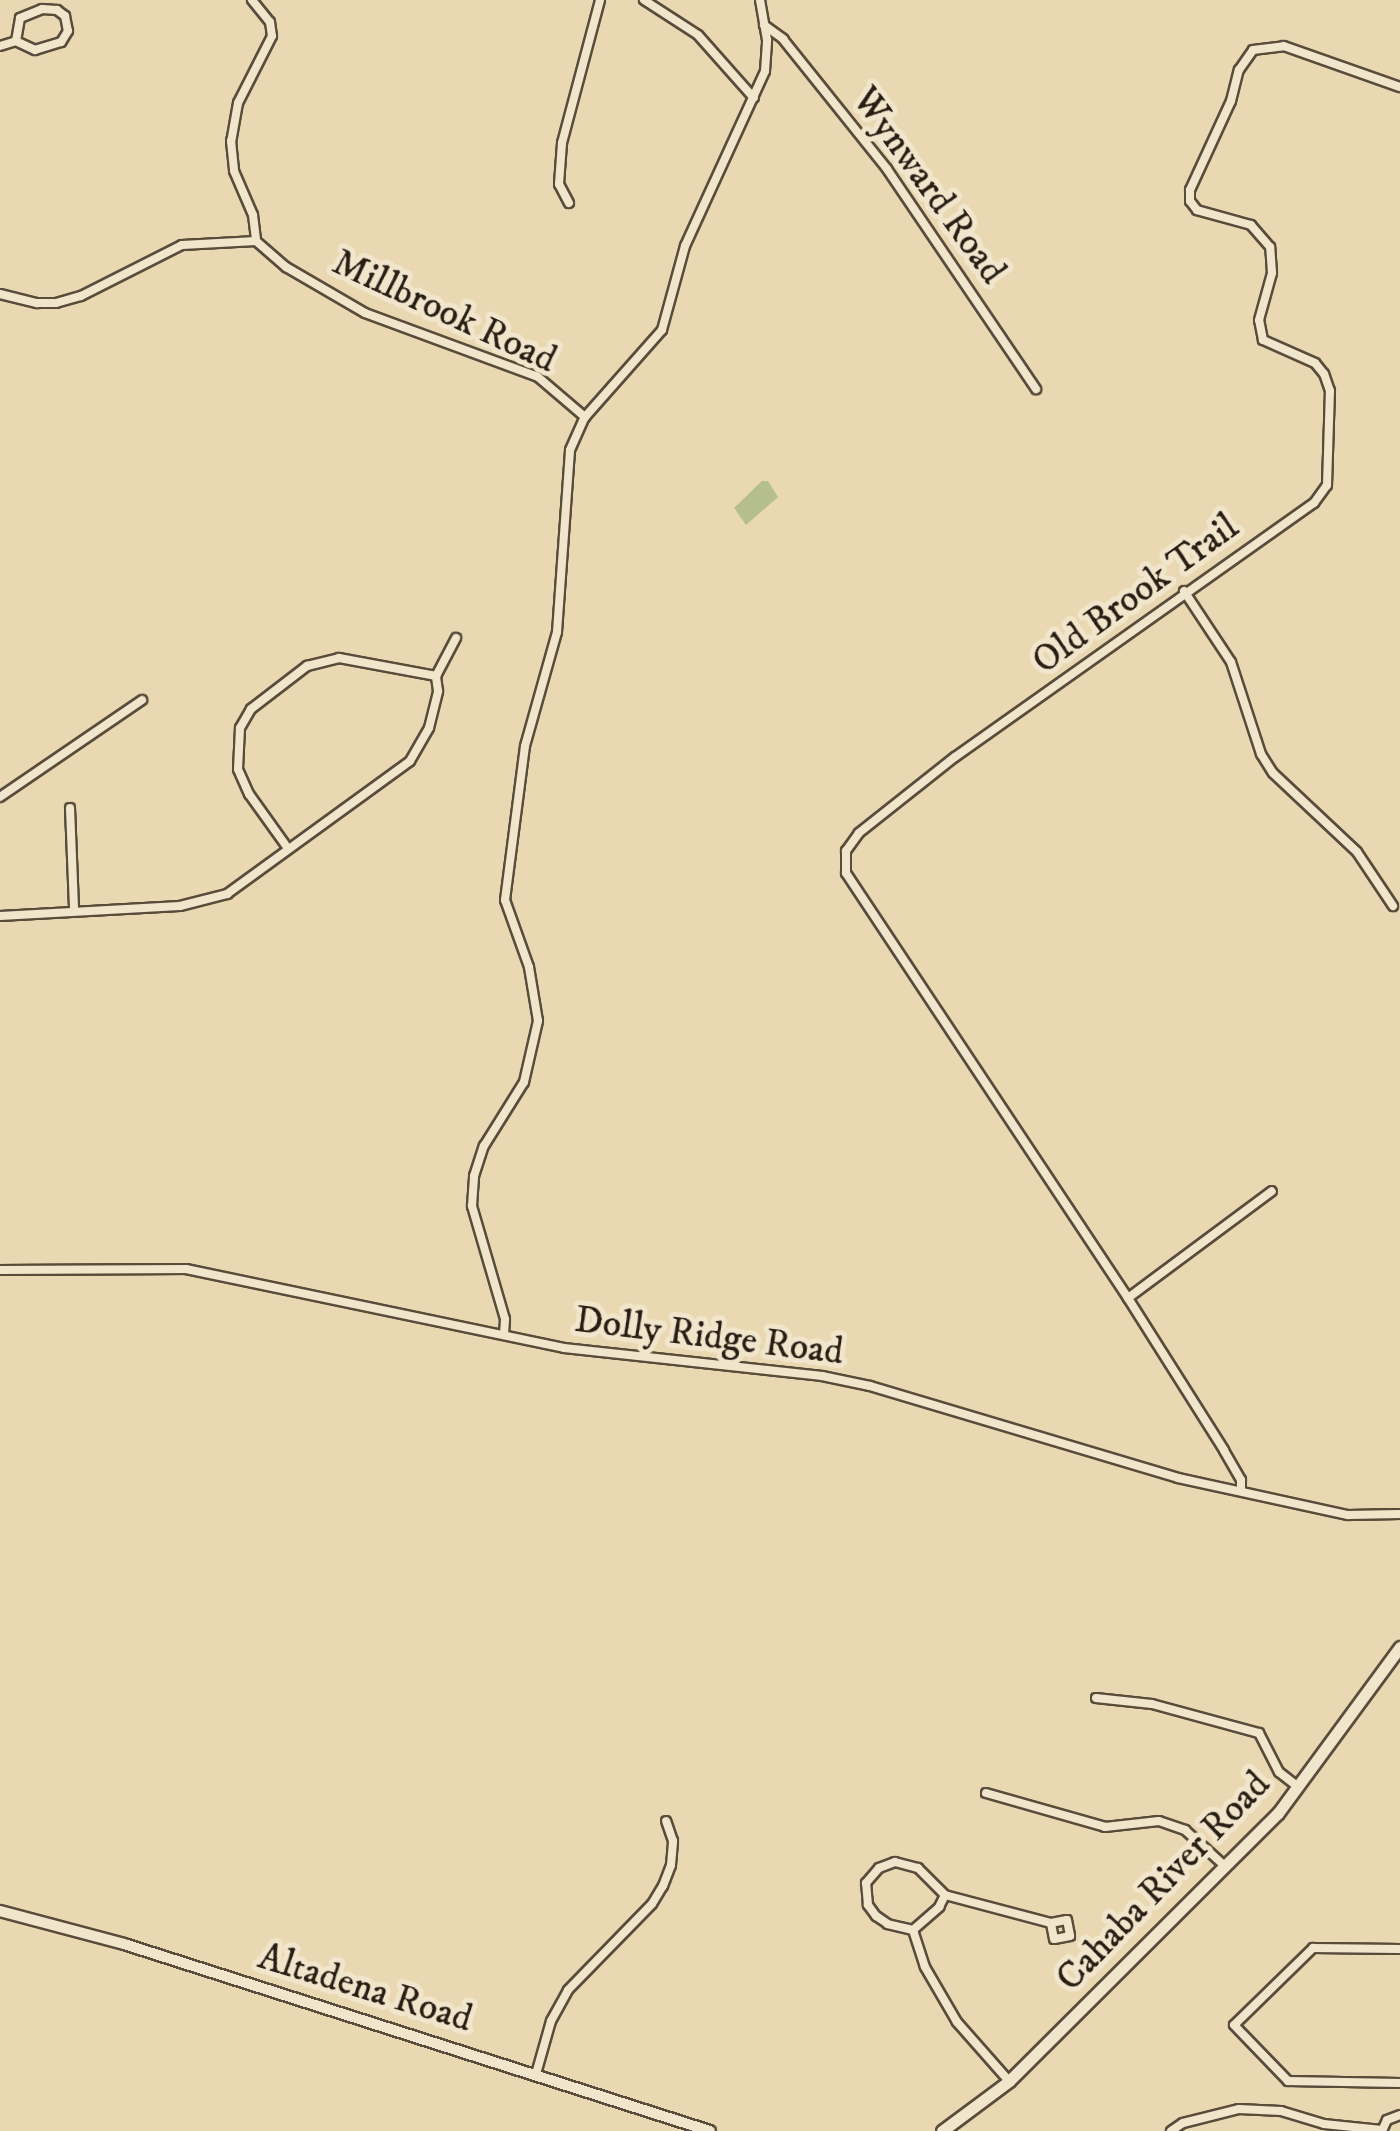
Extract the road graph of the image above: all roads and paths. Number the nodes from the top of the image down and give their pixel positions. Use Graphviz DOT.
graph roads {
  1 [pos="252,0"];
  2 [pos="600,0"];
  3 [pos="644,0"];
  4 [pos="760,0"];
  5 [pos="764,25"];
  6 [pos="16,42"];
  7 [pos="0,46"];
  8 [pos="1400,87"];
  9 [pos="754,98"];
  10 [pos="569,204"];
  11 [pos="256,241"];
  12 [pos="0,294"];
  13 [pos="1036,389"];
  14 [pos="585,417"];
  15 [pos="1184,591"];
  16 [pos="456,638"];
  17 [pos="436,676"];
  18 [pos="142,700"];
  19 [pos="0,797"];
  20 [pos="70,808"];
  21 [pos="286,847"];
  22 [pos="1393,906"];
  23 [pos="74,909"];
  24 [pos="0,916"];
  25 [pos="1272,1192"];
  26 [pos="0,1270"];
  27 [pos="1128,1298"];
  28 [pos="504,1334"];
  29 [pos="1241,1490"];
  30 [pos="1400,1514"];
  31 [pos="1400,1647"];
  32 [pos="1096,1698"];
  33 [pos="1298,1787"];
  34 [pos="986,1793"];
  35 [pos="666,1821"];
  36 [pos="1226,1867"];
  37 [pos="944,1895"];
  38 [pos="0,1911"];
  39 [pos="1051,1924"];
  40 [pos="913,1930"];
  41 [pos="1400,1949"];
  42 [pos="536,2074"];
  43 [pos="1009,2082"];
  44 [pos="1400,2083"];
  45 [pos="1400,2115"];
  46 [pos="710,2131"];
  47 [pos="942,2131"];
  48 [pos="1171,2131"];
  49 [pos="1382,2131"];
  1 -- 11 [label="street"];
  2 -- 10 [label="street"];
  3 -- 9 [label="street"];
  4 -- 5 [label="street"];
  5 -- 9 [label="street"];
  5 -- 13 [label="street, Wynward Road"];
  6 -- 6 [label="street"];
  6 -- 7 [label="street"];
  8 -- 15 [label="street, Old Brook Trail"];
  9 -- 14 [label="street"];
  11 -- 12 [label="street"];
  11 -- 14 [label="street, Millbrook Road"];
  14 -- 28 [label="street"];
  15 -- 22 [label="street"];
  15 -- 27 [label="street, Old Brook Trail"];
  16 -- 17 [label="street"];
  17 -- 21 [label="street"];
  17 -- 21 [label="street"];
  18 -- 19 [label="street"];
  20 -- 23 [label="street"];
  21 -- 23 [label="street"];
  23 -- 24 [label="street"];
  25 -- 27 [label="street"];
  26 -- 28 [label="street, Dolly Ridge Road"];
  27 -- 29 [label="street, Old Brook Trail"];
  28 -- 29 [label="street, Dolly Ridge Road"];
  29 -- 30 [label="street, Dolly Ridge Road"];
  31 -- 33 [label="main road, Cahaba River Road"];
  32 -- 33 [label="street"];
  33 -- 36 [label="main road, Cahaba River Road"];
  34 -- 36 [label="street"];
  35 -- 42 [label="street"];
  36 -- 43 [label="main road, Cahaba River Road"];
  37 -- 39 [label="street"];
  37 -- 40 [label="street"];
  37 -- 40 [label="street"];
  38 -- 42 [label="street, Altadena Road"];
  40 -- 43 [label="street"];
  41 -- 44 [label="street"];
  42 -- 46 [label="street, Altadena Road"];
  43 -- 47 [label="main road, Cahaba River Road"];
  45 -- 49 [label="street"];
  48 -- 49 [label="street"];
}
